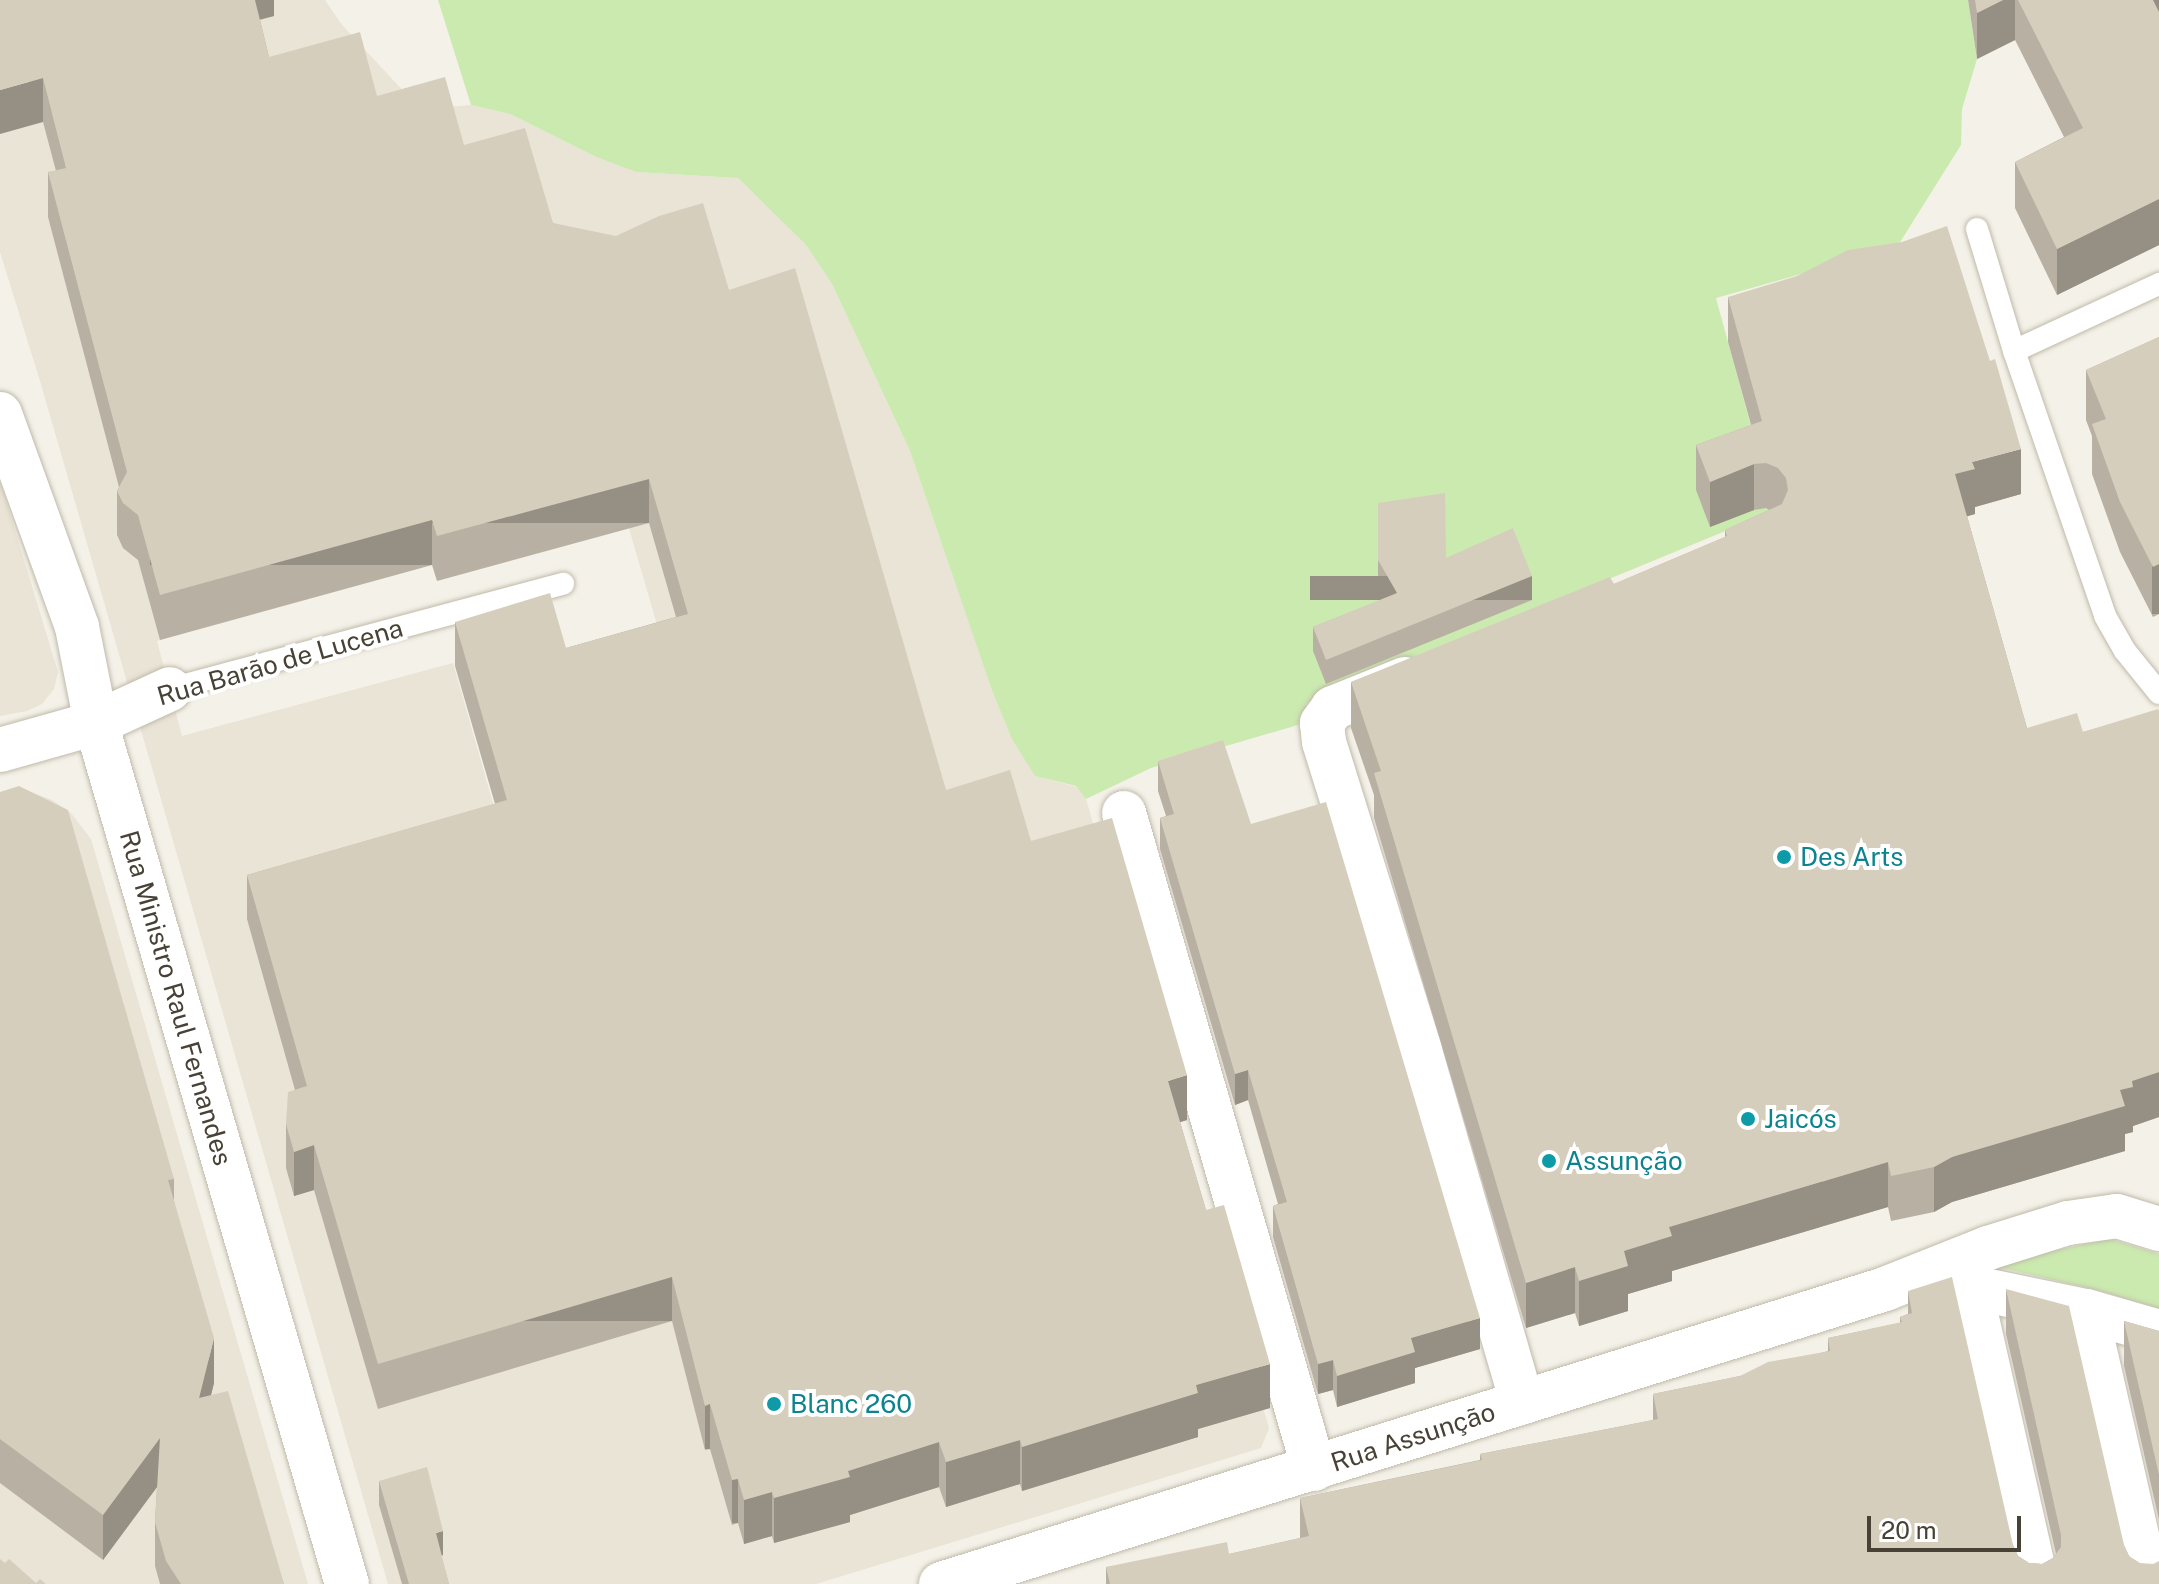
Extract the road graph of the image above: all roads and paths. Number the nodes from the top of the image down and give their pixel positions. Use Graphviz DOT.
graph roads {
  1 [pos="1977,229"];
  2 [pos="2159,284"];
  3 [pos="2014,351"];
  4 [pos="0,414"];
  5 [pos="563,584"];
  6 [pos="1447,662"];
  7 [pos="170,689"];
  8 [pos="2159,693"];
  9 [pos="96,723"];
  10 [pos="0,750"];
  11 [pos="1124,813"];
  12 [pos="2159,1229"];
  13 [pos="1970,1287"];
  14 [pos="1885,1289"];
  15 [pos="2086,1311"];
  16 [pos="2159,1332"];
  17 [pos="1522,1403"];
  18 [pos="1314,1469"];
  19 [pos="347,1584"];
  20 [pos="941,1584"];
  21 [pos="2037,1584"];
  22 [pos="2148,1584"];
  1 -- 3 [label="lane"];
  2 -- 3 [label="lane"];
  3 -- 8 [label="lane"];
  4 -- 9 [label="street, Rua Ministro Raul Fernandes"];
  5 -- 7 [label="lane, Rua Barão de Lucena"];
  6 -- 17 [label="street"];
  7 -- 9 [label="street, Rua Barão de Lucena"];
  9 -- 10 [label="street, Rua Barão de Lucena"];
  9 -- 19 [label="street, Rua Ministro Raul Fernandes"];
  11 -- 18 [label="street"];
  12 -- 14 [label="street, Rua Assunção"];
  13 -- 14 [label="street, Rua Assunção"];
  13 -- 15 [label="street, Rua Assunção"];
  13 -- 21 [label="street"];
  14 -- 17 [label="street, Rua Assunção"];
  15 -- 16 [label="street, Rua Assunção"];
  15 -- 22 [label="street"];
  17 -- 18 [label="street, Rua Assunção"];
  18 -- 20 [label="street, Rua Assunção"];
}
